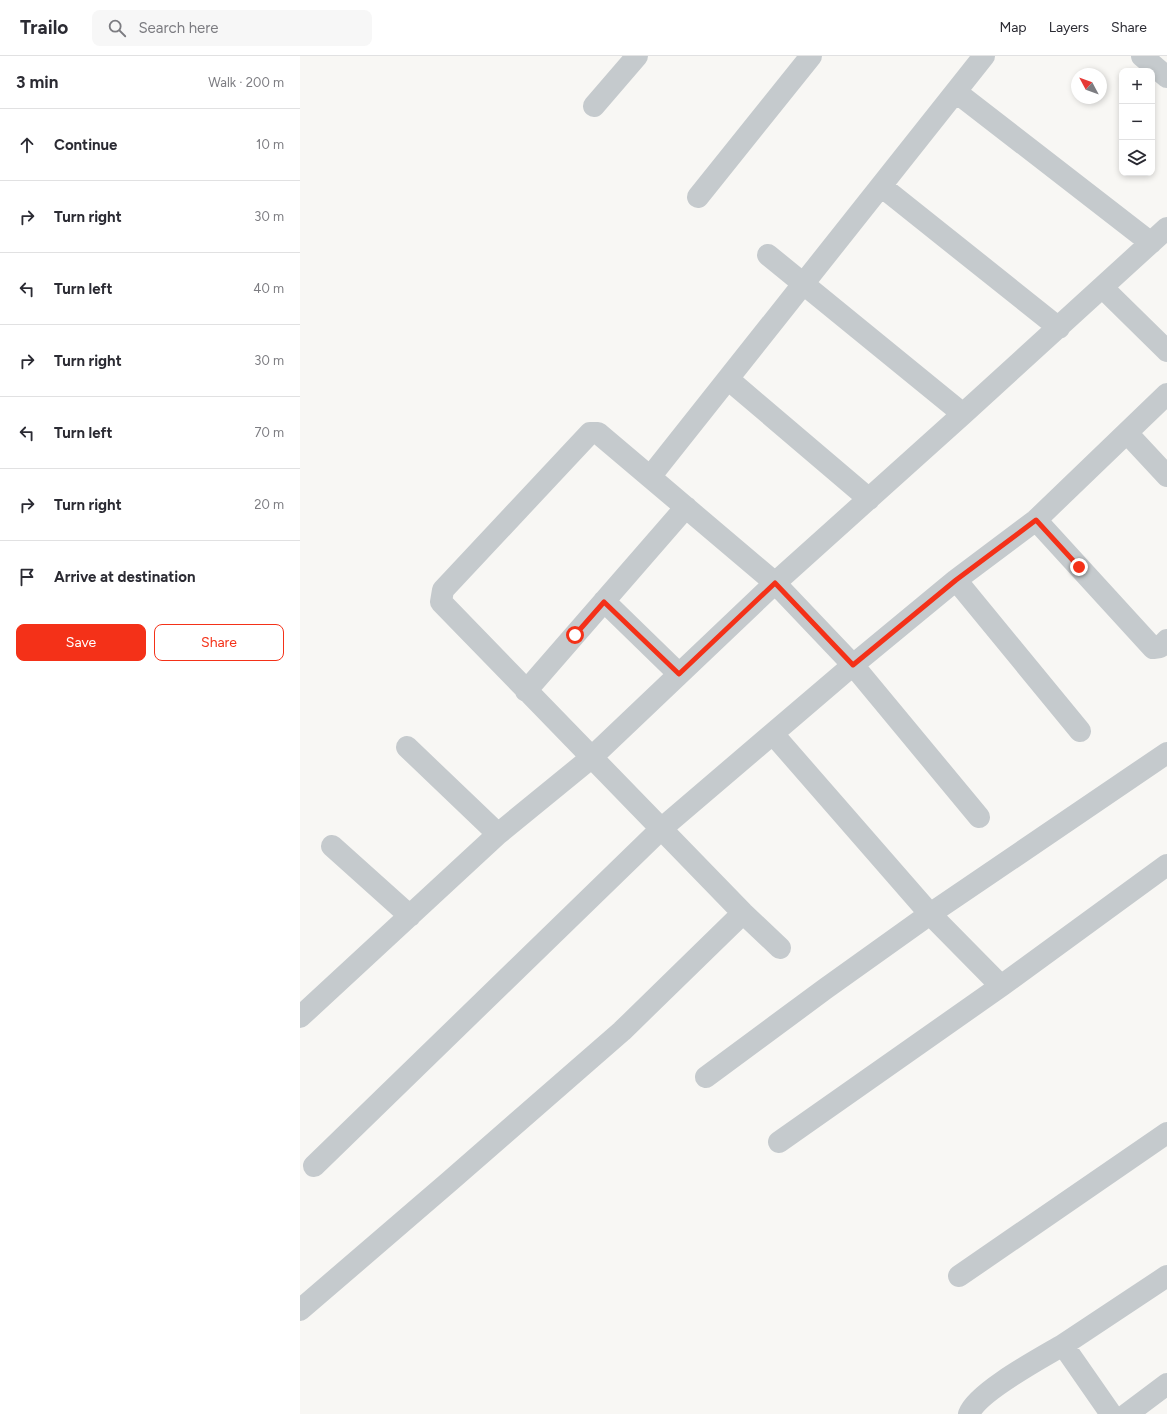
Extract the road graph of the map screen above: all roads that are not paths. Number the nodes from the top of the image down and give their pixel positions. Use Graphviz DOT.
graph roads {
  1 [pos="637,56"];
  2 [pos="811,56"];
  3 [pos="984,56"];
  4 [pos="1142,56"];
  5 [pos="1167,76"];
  6 [pos="956,92"];
  7 [pos="594,106"];
  8 [pos="881,186"];
  9 [pos="698,197"];
  10 [pos="1167,228"];
  11 [pos="1151,243"];
  12 [pos="768,255"];
  13 [pos="804,283"];
  14 [pos="1103,288"];
  15 [pos="1059,328"];
  16 [pos="1167,351"];
  17 [pos="728,379"];
  18 [pos="1167,394"];
  19 [pos="963,414"];
  20 [pos="1127,433"];
  21 [pos="1167,476"];
  22 [pos="650,477"];
  23 [pos="869,499"];
  24 [pos="686,507"];
  25 [pos="1036,520"];
  26 [pos="956,580"];
  27 [pos="775,583"];
  28 [pos="604,602"];
  29 [pos="1167,640"];
  30 [pos="853,665"];
  31 [pos="679,674"];
  32 [pos="526,691"];
  33 [pos="1080,731"];
  34 [pos="773,734"];
  35 [pos="407,747"];
  36 [pos="1167,753"];
  37 [pos="591,758"];
  38 [pos="979,817"];
  39 [pos="661,829"];
  40 [pos="498,834"];
  41 [pos="332,846"];
  42 [pos="1167,865"];
  43 [pos="743,912"];
  44 [pos="930,914"];
  45 [pos="410,916"];
  46 [pos="780,948"];
  47 [pos="1001,986"];
  48 [pos="304,1005"];
  49 [pos="706,1077"];
  50 [pos="1167,1133"];
  51 [pos="779,1142"];
  52 [pos="314,1166"];
  53 [pos="959,1276"];
  54 [pos="1167,1276"];
  55 [pos="300,1310"];
  56 [pos="1063,1344"];
  57 [pos="1167,1384"];
  58 [pos="968,1414"];
  59 [pos="1111,1414"];
  60 [pos="1127,1414"];
  1 -- 7 [label="street"];
  2 -- 9 [label="street"];
  3 -- 6 [label="street"];
  4 -- 5 [label="street"];
  6 -- 8 [label="street"];
  6 -- 11 [label="street"];
  8 -- 13 [label="street"];
  8 -- 15 [label="street"];
  10 -- 11 [label="street"];
  11 -- 14 [label="street"];
  12 -- 13 [label="street"];
  13 -- 17 [label="street"];
  13 -- 19 [label="street"];
  14 -- 15 [label="street"];
  14 -- 16 [label="street"];
  15 -- 19 [label="street"];
  17 -- 22 [label="street"];
  17 -- 23 [label="street"];
  18 -- 20 [label="street"];
  19 -- 23 [label="street"];
  20 -- 21 [label="street"];
  20 -- 25 [label="street"];
  22 -- 24 [label="street"];
  22 -- 32 [label="street"];
  23 -- 27 [label="street"];
  24 -- 27 [label="street"];
  24 -- 28 [label="street"];
  25 -- 26 [label="street"];
  25 -- 29 [label="street"];
  26 -- 30 [label="street"];
  26 -- 33 [label="street"];
  27 -- 30 [label="street"];
  27 -- 31 [label="street"];
  28 -- 31 [label="street"];
  28 -- 32 [label="street"];
  30 -- 34 [label="street"];
  30 -- 38 [label="street"];
  31 -- 37 [label="street"];
  32 -- 37 [label="street"];
  34 -- 39 [label="street"];
  34 -- 44 [label="street"];
  35 -- 40 [label="street"];
  36 -- 44 [label="street"];
  37 -- 39 [label="street"];
  37 -- 40 [label="street"];
  39 -- 43 [label="street"];
  39 -- 52 [label="street"];
  40 -- 45 [label="street"];
  41 -- 45 [label="street"];
  42 -- 47 [label="street"];
  43 -- 46 [label="street"];
  43 -- 55 [label="street"];
  44 -- 47 [label="street"];
  44 -- 49 [label="street"];
  45 -- 48 [label="street"];
  47 -- 51 [label="street"];
  50 -- 53 [label="street"];
  54 -- 56 [label="street"];
  56 -- 58 [label="street"];
  56 -- 59 [label="street"];
  57 -- 60 [label="street"];
}
